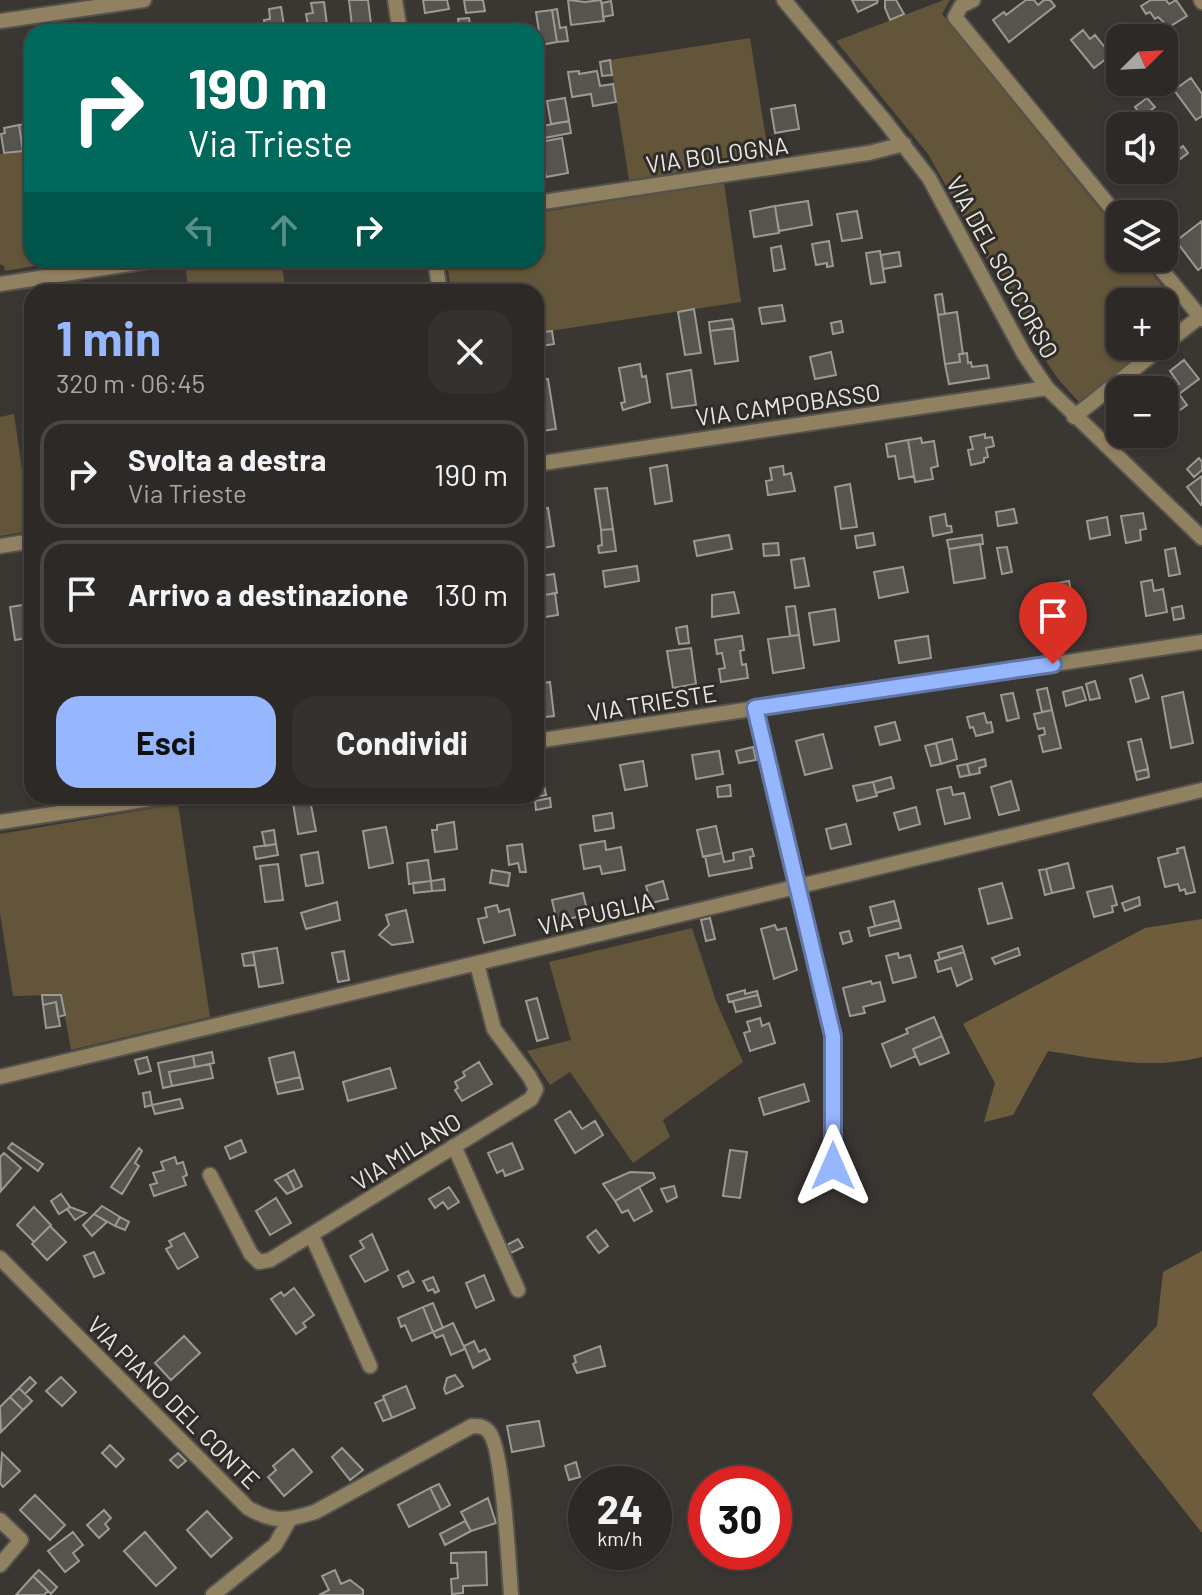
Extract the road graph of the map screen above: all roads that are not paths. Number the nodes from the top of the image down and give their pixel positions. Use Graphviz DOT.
graph roads {
  1 [pos="144,0"];
  2 [pos="395,0"];
  3 [pos="784,0"];
  4 [pos="973,0"];
  5 [pos="0,21"];
  6 [pos="399,24"];
  7 [pos="904,144"];
  8 [pos="544,202"];
  9 [pos="1106,202"];
  10 [pos="103,268"];
  11 [pos="1164,272"];
  12 [pos="0,284"];
  13 [pos="1201,317"];
  14 [pos="1178,335"];
  15 [pos="1146,360"];
  16 [pos="1047,388"];
  17 [pos="1074,417"];
  18 [pos="544,463"];
  19 [pos="1202,538"];
  20 [pos="24,542"];
  21 [pos="0,546"];
  22 [pos="1202,642"];
  23 [pos="755,708"];
  24 [pos="544,740"];
  25 [pos="1202,790"];
  26 [pos="118,804"];
  27 [pos="0,822"];
  28 [pos="797,888"];
  29 [pos="477,964"];
  30 [pos="0,1077"];
  31 [pos="454,1146"];
  32 [pos="833,1166"];
  33 [pos="210,1175"];
  34 [pos="312,1236"];
  35 [pos="0,1258"];
  36 [pos="518,1290"];
  37 [pos="370,1366"];
  38 [pos="290,1519"];
  39 [pos="0,1520"];
  40 [pos="0,1565"];
  41 [pos="213,1595"];
  42 [pos="511,1595"];
  1 -- 5 [label="street"];
  2 -- 6 [label="street"];
  3 -- 7 [label="street, VIA DEL SOCCORSO"];
  4 -- 9 [label="street"];
  7 -- 8 [label="street, VIA BOLOGNA"];
  7 -- 16 [label="street, VIA DEL SOCCORSO"];
  10 -- 12 [label="street"];
  11 -- 13 [label="street"];
  13 -- 14 [label="street"];
  15 -- 17 [label="street"];
  16 -- 17 [label="street, VIA DEL SOCCORSO"];
  16 -- 18 [label="street, VIA CAMPOBASSO"];
  17 -- 19 [label="street, VIA DEL SOCCORSO"];
  20 -- 21 [label="street"];
  22 -- 23 [label="street, VIA TRIESTE"];
  23 -- 24 [label="street, VIA TRIESTE"];
  23 -- 28 [label="street"];
  25 -- 28 [label="street, VIA PUGLIA"];
  26 -- 27 [label="street"];
  28 -- 29 [label="street, VIA PUGLIA"];
  28 -- 32 [label="street"];
  29 -- 30 [label="street, VIA PUGLIA"];
  29 -- 31 [label="street, VIA MILANO"];
  31 -- 34 [label="street, VIA MILANO"];
  31 -- 36 [label="street"];
  33 -- 34 [label="street, VIA MILANO"];
  34 -- 37 [label="street"];
  35 -- 38 [label="street, VIA PIANO DEL CONTE"];
  38 -- 41 [label="street"];
  38 -- 42 [label="street"];
  39 -- 40 [label="street"];
}
